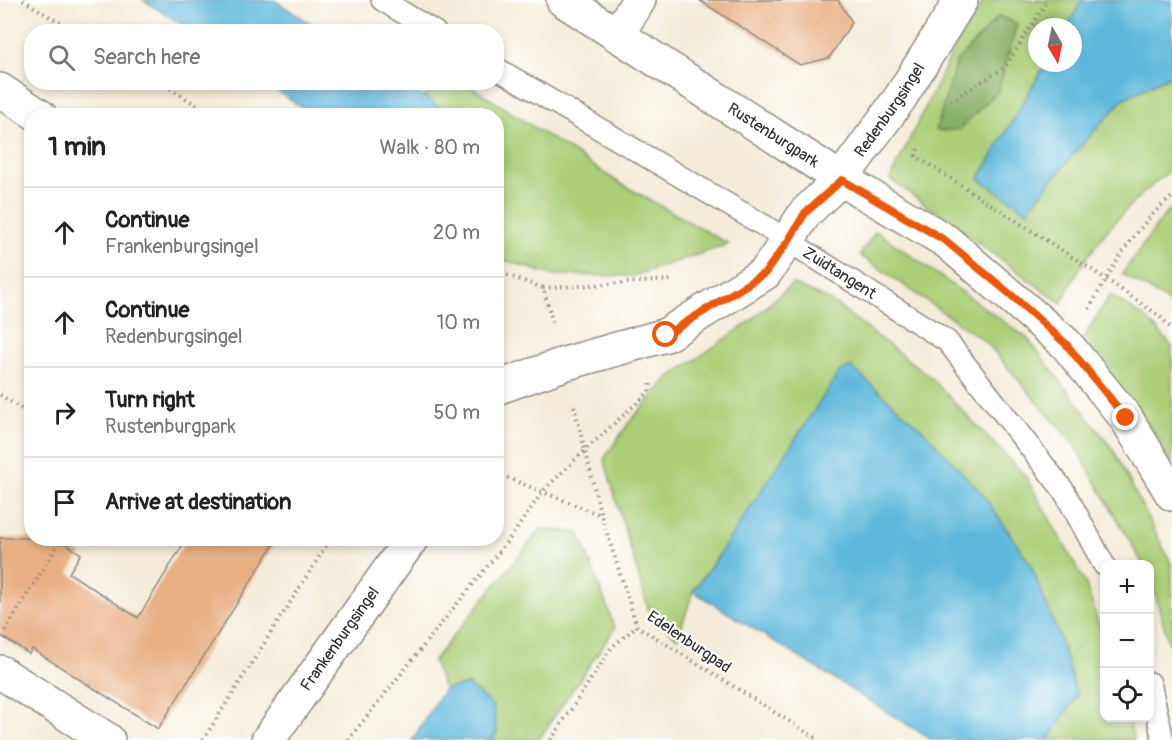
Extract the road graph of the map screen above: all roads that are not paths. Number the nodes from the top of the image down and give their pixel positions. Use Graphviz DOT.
graph roads {
  1 [pos="382,0"];
  2 [pos="563,0"];
  3 [pos="639,0"];
  4 [pos="961,0"];
  5 [pos="422,24"];
  6 [pos="617,35"];
  7 [pos="504,73"];
  8 [pos="0,90"];
  9 [pos="28,108"];
  10 [pos="842,180"];
  11 [pos="789,240"];
  12 [pos="504,385"];
  13 [pos="1172,494"];
  14 [pos="406,546"];
  15 [pos="1101,560"];
  16 [pos="0,672"];
  17 [pos="1154,703"];
  18 [pos="108,740"];
  19 [pos="268,740"];
  20 [pos="1163,740"];
  1 -- 5 [label="lane"];
  2 -- 6 [label="street, Rustenburgpark"];
  3 -- 6 [label="street"];
  4 -- 10 [label="street, Redenburgsingel"];
  6 -- 10 [label="street, Rustenburgpark"];
  7 -- 11 [label="lane, Zuidtangent"];
  8 -- 9 [label="street"];
  10 -- 11 [label="street, Redenburgsingel"];
  10 -- 13 [label="street, Rustenburgpark"];
  11 -- 12 [label="street"];
  11 -- 15 [label="lane, Zuidtangent"];
  14 -- 19 [label="street, Frankenburgsingel"];
  16 -- 18 [label="street"];
  17 -- 20 [label="lane"];
}
